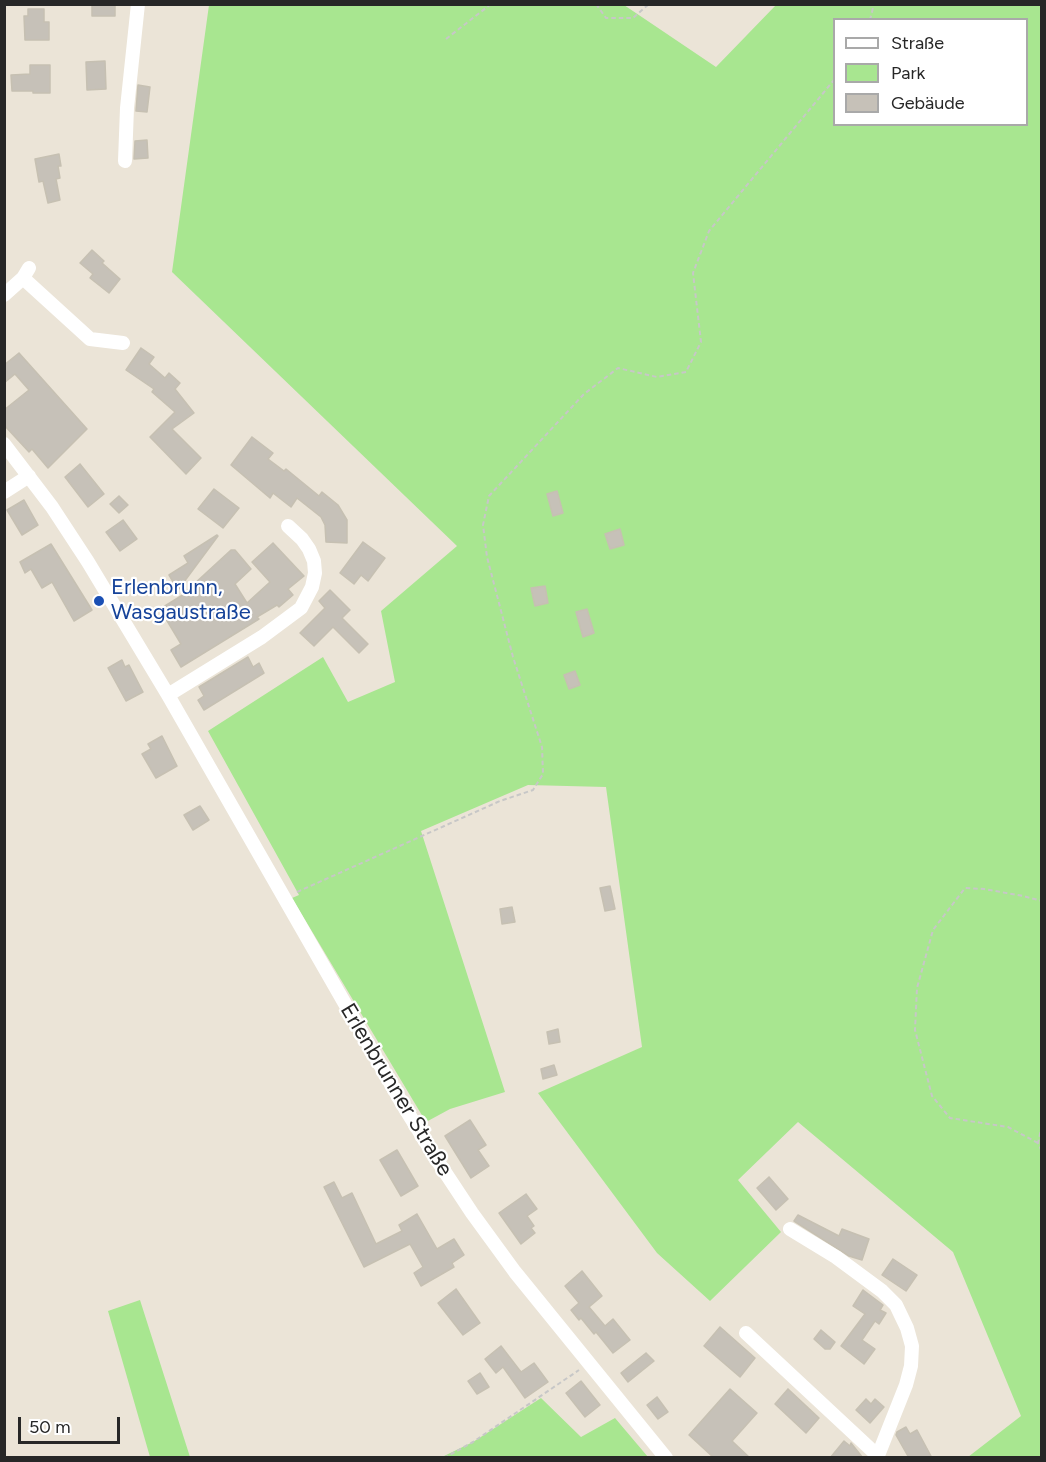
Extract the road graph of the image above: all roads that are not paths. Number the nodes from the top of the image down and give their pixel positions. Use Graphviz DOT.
graph roads {
  1 [pos="138,4"];
  2 [pos="125,161"];
  3 [pos="4,295"];
  4 [pos="123,343"];
  5 [pos="4,444"];
  6 [pos="29,476"];
  7 [pos="4,492"];
  8 [pos="288,526"];
  9 [pos="168,695"];
  10 [pos="790,1229"];
  11 [pos="746,1333"];
  12 [pos="878,1457"];
  13 [pos="666,1458"];
  1 -- 2 [label="street"];
  3 -- 4 [label="street"];
  5 -- 6 [label="street, Erlenbrunner Straße"];
  6 -- 7 [label="street"];
  6 -- 9 [label="street, Erlenbrunner Straße"];
  8 -- 9 [label="street"];
  9 -- 13 [label="street, Erlenbrunner Straße"];
  10 -- 12 [label="street"];
  11 -- 12 [label="street"];
}
